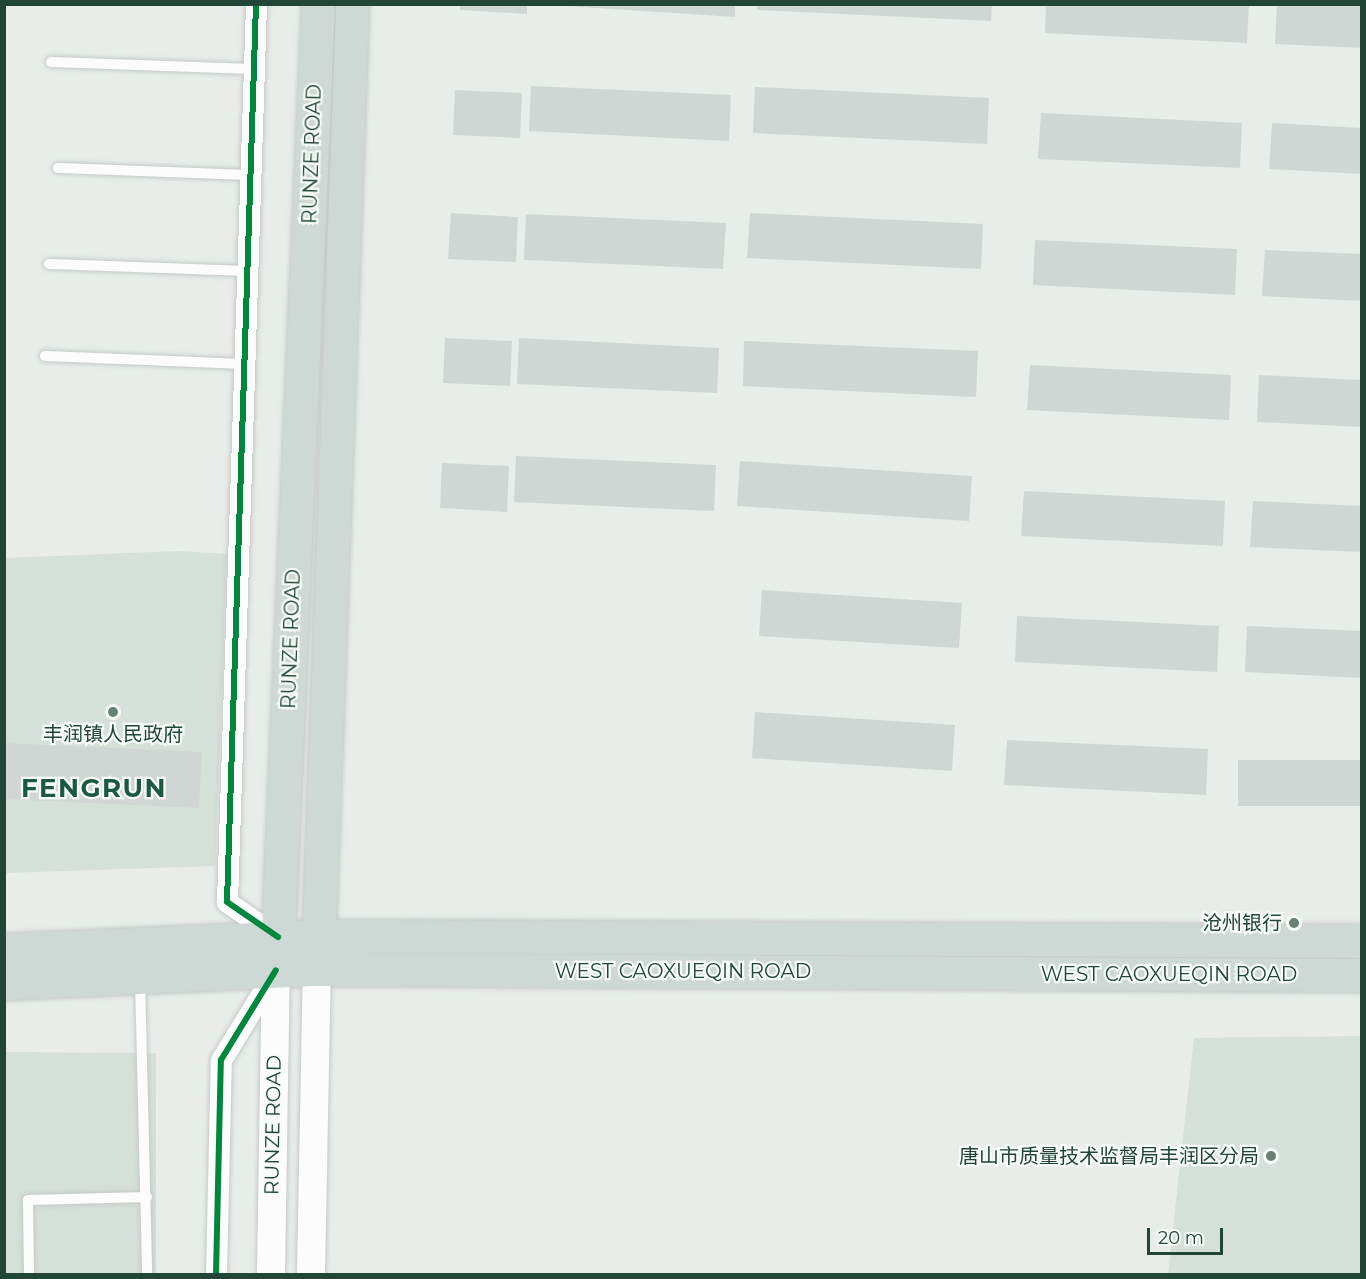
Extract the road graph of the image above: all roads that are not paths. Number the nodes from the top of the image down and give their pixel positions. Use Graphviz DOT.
graph roads {
  1 [pos="256,4"];
  2 [pos="318,4"];
  3 [pos="351,4"];
  4 [pos="51,62"];
  5 [pos="254,69"];
  6 [pos="58,168"];
  7 [pos="251,175"];
  8 [pos="49,264"];
  9 [pos="249,271"];
  10 [pos="45,356"];
  11 [pos="246,364"];
  12 [pos="319,936"];
  13 [pos="278,937"];
  14 [pos="1362,941"];
  15 [pos="4,950"];
  16 [pos="317,969"];
  17 [pos="276,970"];
  18 [pos="1362,975"];
  19 [pos="140,977"];
  20 [pos="4,983"];
  21 [pos="147,1197"];
  22 [pos="29,1275"];
  23 [pos="147,1275"];
  24 [pos="216,1275"];
  25 [pos="271,1275"];
  26 [pos="311,1275"];
  1 -- 5 [label="street"];
  2 -- 13 [label="main road, RUNZE ROAD"];
  3 -- 12 [label="main road, RUNZE ROAD"];
  4 -- 5 [label="lane"];
  5 -- 7 [label="street"];
  6 -- 7 [label="lane"];
  7 -- 9 [label="street"];
  8 -- 9 [label="lane"];
  9 -- 11 [label="street"];
  10 -- 11 [label="lane"];
  11 -- 13 [label="street"];
  12 -- 13 [label="main road, WEST CAOXUEQIN ROAD"];
  12 -- 14 [label="main road, WEST CAOXUEQIN ROAD"];
  12 -- 16 [label="main road, RUNZE ROAD"];
  13 -- 15 [label="main road, WEST CAOXUEQIN ROAD"];
  13 -- 17 [label="main road, RUNZE ROAD"];
  16 -- 17 [label="main road, WEST CAOXUEQIN ROAD"];
  16 -- 18 [label="main road, WEST CAOXUEQIN ROAD"];
  16 -- 26 [label="main road, RUNZE ROAD"];
  17 -- 19 [label="main road, WEST CAOXUEQIN ROAD"];
  17 -- 24 [label="street"];
  17 -- 25 [label="main road, RUNZE ROAD"];
  19 -- 20 [label="main road, WEST CAOXUEQIN ROAD"];
  19 -- 21 [label="lane"];
  21 -- 22 [label="lane"];
  21 -- 23 [label="lane"];
}
